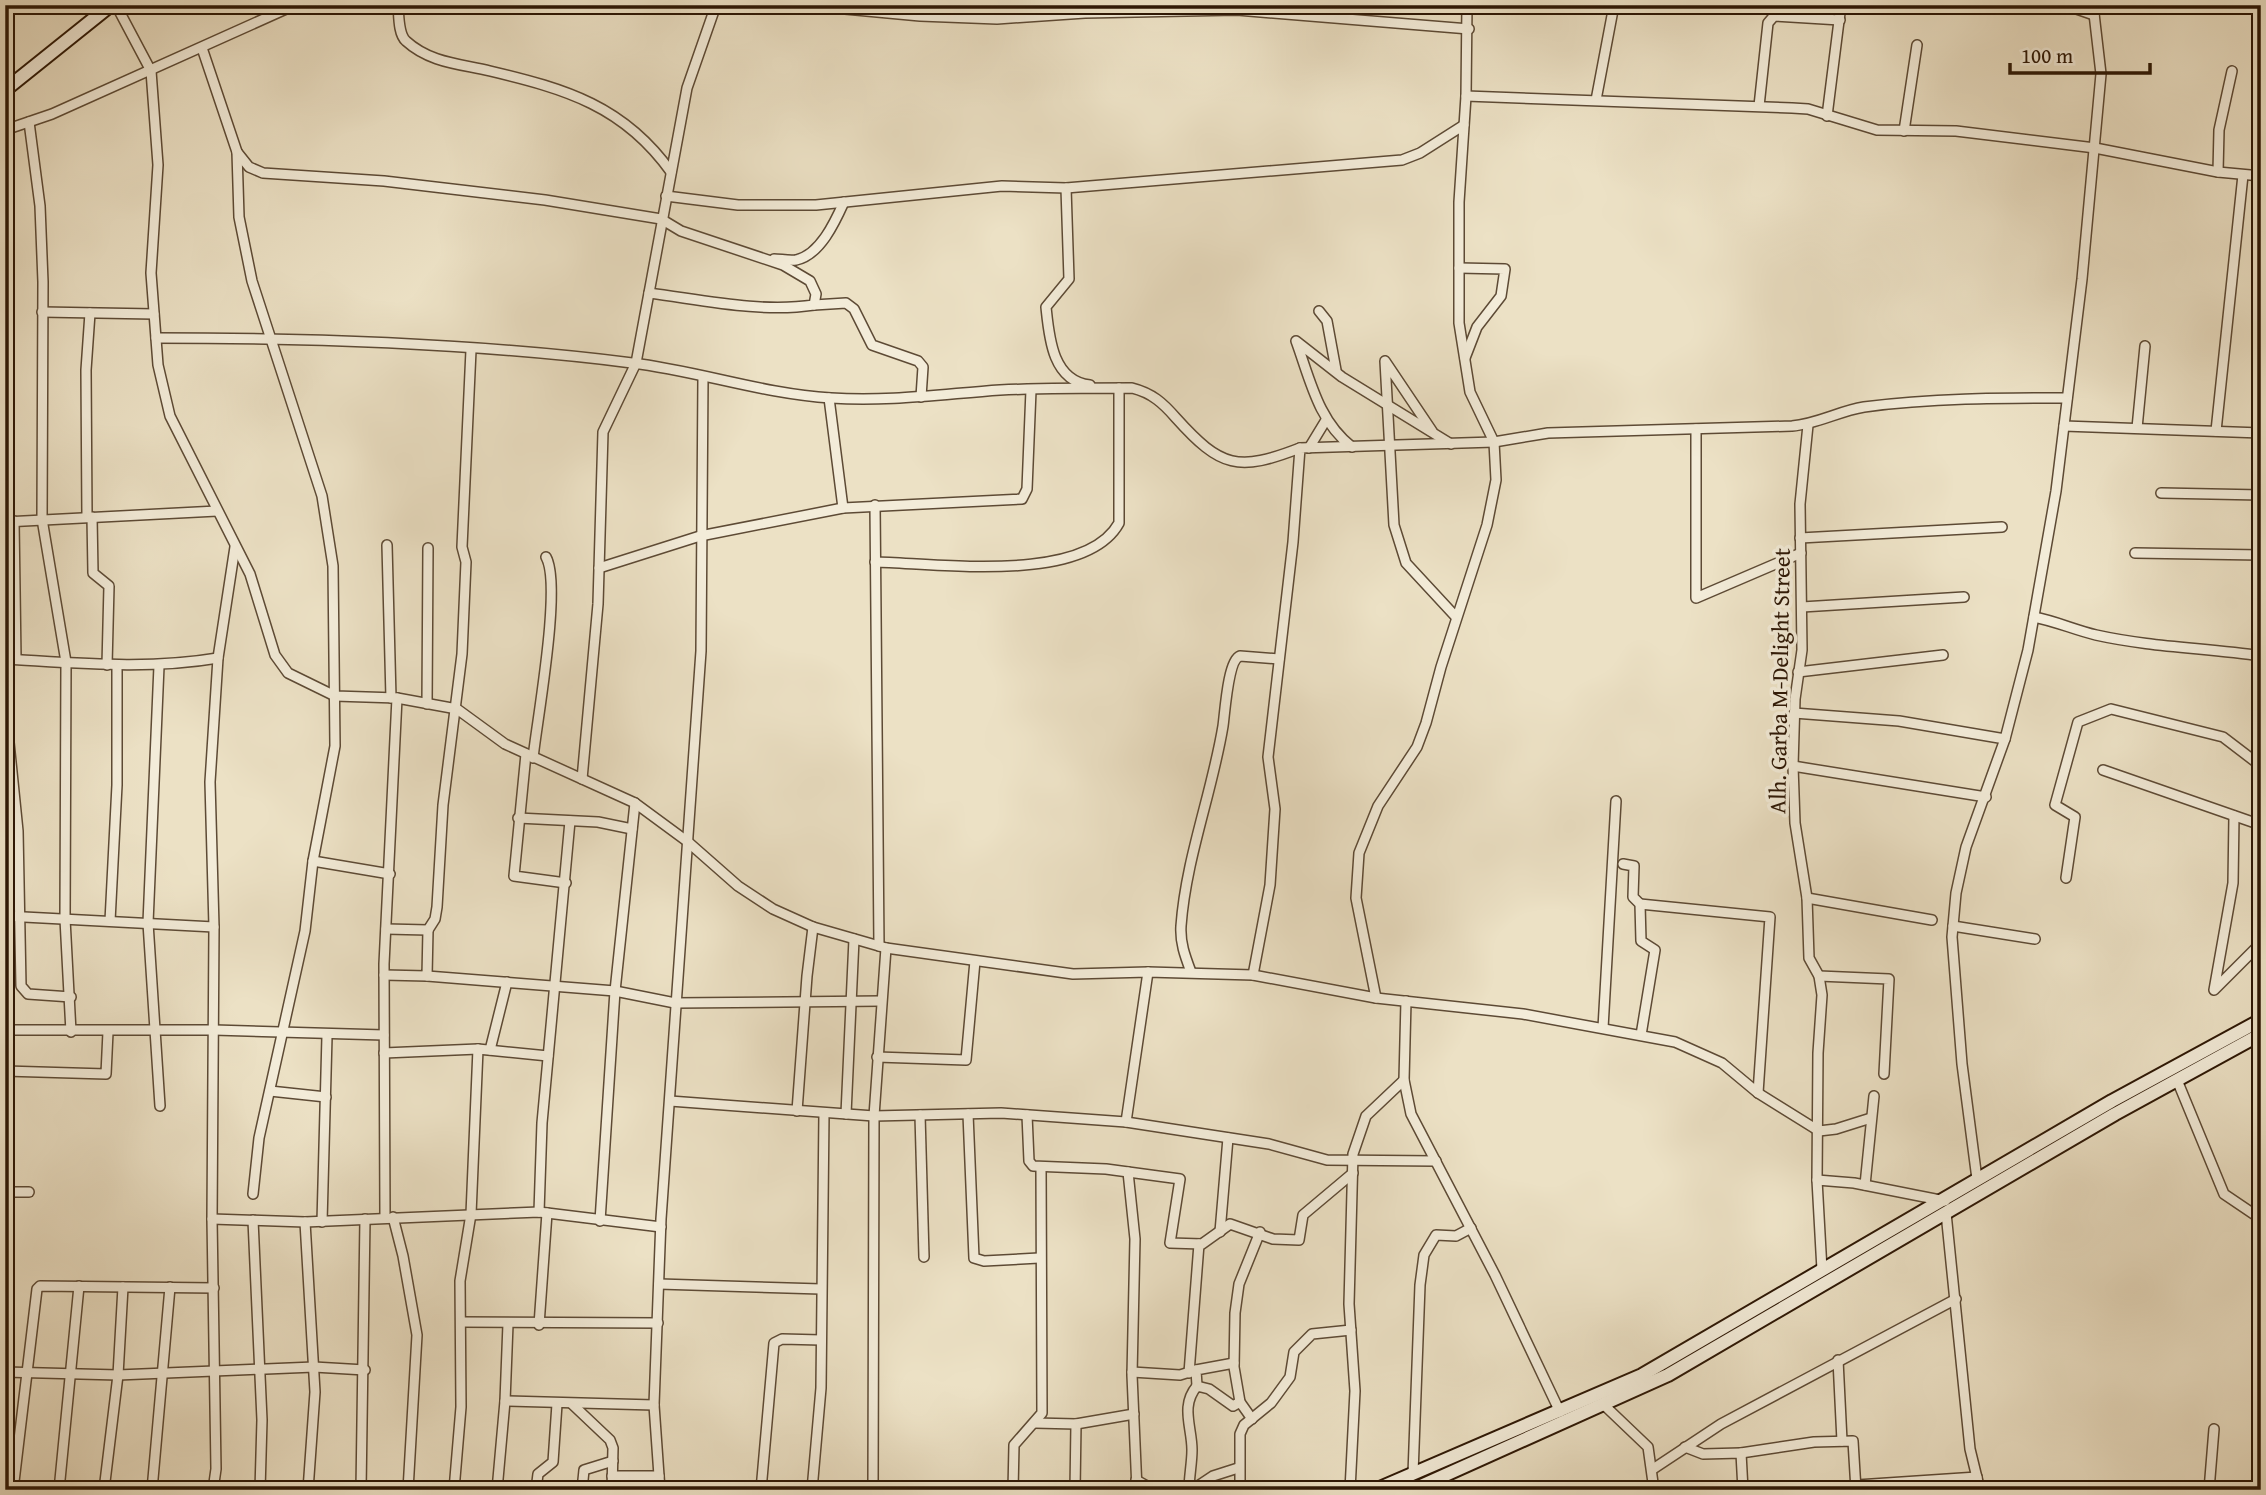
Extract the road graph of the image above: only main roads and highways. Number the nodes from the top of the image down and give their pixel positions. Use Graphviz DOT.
graph roads {
  1 [pos="111,5"];
  2 [pos="7,84"];
  3 [pos="2261,1020"];
  4 [pos="2261,1034"];
  5 [pos="1375,1490"];
  6 [pos="1412,1490"];
  1 -- 2 [label="main road"];
  3 -- 5 [label="main road"];
  4 -- 6 [label="main road"];
}
